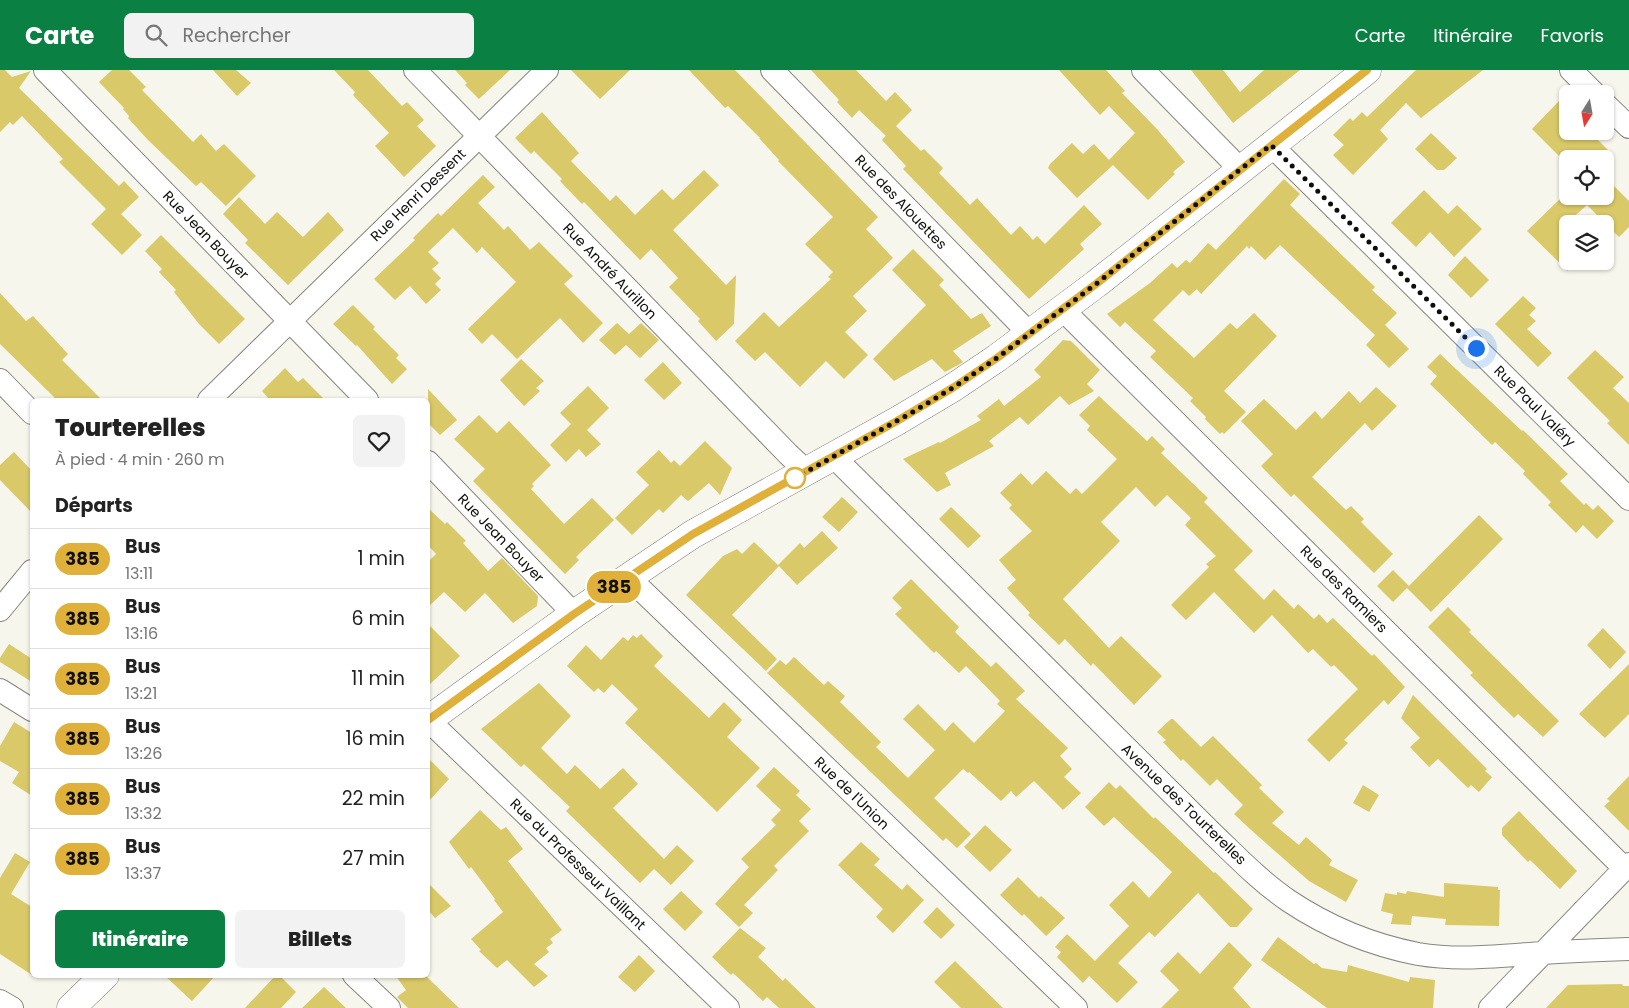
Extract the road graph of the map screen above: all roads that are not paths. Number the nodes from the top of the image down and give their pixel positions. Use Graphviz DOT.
graph roads {
  1 [pos="45,70"];
  2 [pos="415,70"];
  3 [pos="547,70"];
  4 [pos="772,70"];
  5 [pos="1143,70"];
  6 [pos="1366,70"];
  7 [pos="1571,70"];
  8 [pos="1586,85"];
  9 [pos="1614,113"];
  10 [pos="1629,127"];
  11 [pos="479,136"];
  12 [pos="1271,145"];
  13 [pos="1240,169"];
  14 [pos="1062,309"];
  15 [pos="290,320"];
  16 [pos="1029,333"];
  17 [pos="0,380"];
  18 [pos="211,398"];
  19 [pos="365,398"];
  20 [pos="30,411"];
  21 [pos="833,456"];
  22 [pos="430,464"];
  23 [pos="806,471"];
  24 [pos="1629,499"];
  25 [pos="30,573"];
  26 [pos="628,577"];
  27 [pos="0,610"];
  28 [pos="574,614"];
  29 [pos="0,690"];
  30 [pos="30,709"];
  31 [pos="430,719"];
  32 [pos="430,722"];
  33 [pos="1627,867"];
  34 [pos="1629,949"];
  35 [pos="1543,953"];
  36 [pos="102,978"];
  37 [pos="357,978"];
  38 [pos="0,1001"];
  39 [pos="12,1008"];
  40 [pos="71,1008"];
  41 [pos="389,1008"];
  42 [pos="728,1008"];
  43 [pos="1076,1008"];
  44 [pos="1490,1008"];
  1 -- 15 [label="street, Rue Jean Bouyer"];
  2 -- 11 [label="street, Rue André Aurillon"];
  3 -- 11 [label="street, Rue Henri Dessent"];
  4 -- 16 [label="street, Rue des Alouettes"];
  5 -- 13 [label="street"];
  6 -- 12 [label="main road"];
  7 -- 8 [label="street"];
  9 -- 10 [label="street"];
  11 -- 15 [label="street, Rue Henri Dessent"];
  11 -- 23 [label="street, Rue André Aurillon"];
  12 -- 13 [label="main road"];
  12 -- 24 [label="street, Rue Paul Valéry"];
  13 -- 14 [label="main road"];
  14 -- 16 [label="main road"];
  14 -- 33 [label="street, Rue des Ramiers"];
  15 -- 18 [label="street, Rue Henri Dessent"];
  15 -- 19 [label="street, Rue Jean Bouyer"];
  16 -- 21 [label="main road"];
  17 -- 20 [label="street"];
  21 -- 23 [label="main road"];
  21 -- 35 [label="street, Avenue des Tourterelles"];
  22 -- 28 [label="street, Rue Jean Bouyer"];
  23 -- 26 [label="main road"];
  25 -- 27 [label="street"];
  26 -- 28 [label="main road"];
  26 -- 43 [label="street, Rue de l'Union"];
  28 -- 31 [label="main road"];
  29 -- 30 [label="street"];
  32 -- 42 [label="street, Rue du Professeur Vaillant"];
  33 -- 35 [label="street"];
  34 -- 35 [label="street, Avenue des Tourterelles"];
  35 -- 44 [label="street"];
  36 -- 40 [label="main road"];
  37 -- 41 [label="street"];
  38 -- 39 [label="street"];
}
